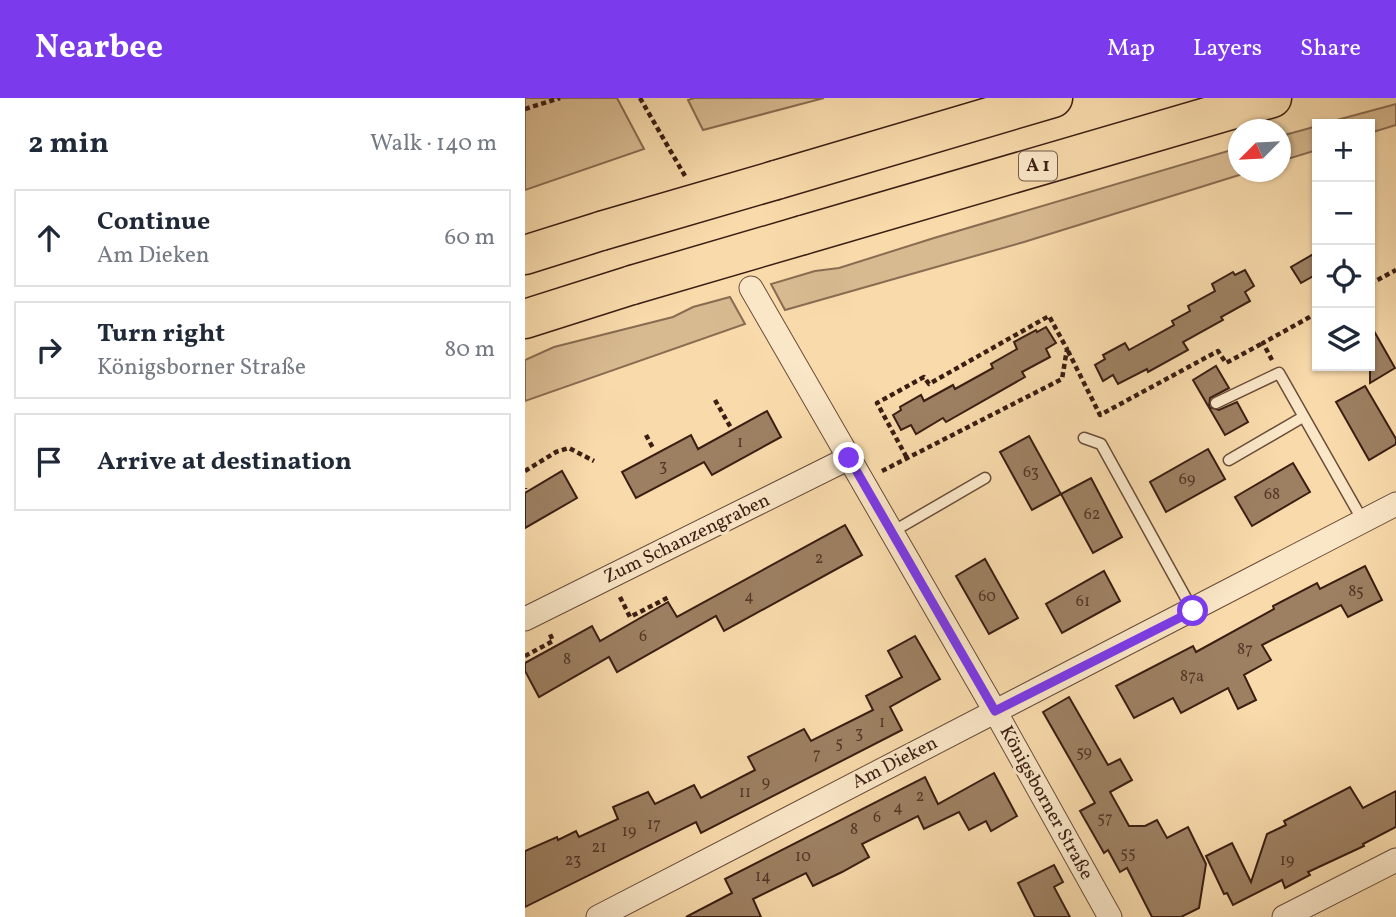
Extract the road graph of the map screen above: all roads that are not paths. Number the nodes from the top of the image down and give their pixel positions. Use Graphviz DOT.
graph roads {
  1 [pos="1052,98"];
  2 [pos="1272,98"];
  3 [pos="525,255"];
  4 [pos="751,288"];
  5 [pos="525,319"];
  6 [pos="1216,403"];
  7 [pos="1303,417"];
  8 [pos="1084,438"];
  9 [pos="849,458"];
  10 [pos="1229,460"];
  11 [pos="985,478"];
  12 [pos="1396,504"];
  13 [pos="1363,521"];
  14 [pos="892,532"];
  15 [pos="1193,611"];
  16 [pos="525,619"];
  17 [pos="995,711"];
  18 [pos="1396,860"];
  19 [pos="598,917"];
  20 [pos="1109,917"];
  21 [pos="1284,917"];
  1 -- 3 [label="highway, bridge"];
  2 -- 5 [label="highway, A 1, bridge"];
  4 -- 9 [label="street, Königsborner Straße"];
  6 -- 7 [label="lane"];
  7 -- 10 [label="lane"];
  7 -- 13 [label="lane"];
  8 -- 15 [label="lane"];
  9 -- 14 [label="street, Königsborner Straße"];
  9 -- 16 [label="street, Zum Schanzengraben"];
  11 -- 14 [label="lane"];
  12 -- 13 [label="street, Am Dieken"];
  13 -- 15 [label="street, Am Dieken"];
  14 -- 17 [label="street, Königsborner Straße"];
  15 -- 17 [label="street, Am Dieken"];
  17 -- 19 [label="street, Am Dieken"];
  17 -- 20 [label="street, Königsborner Straße"];
  18 -- 21 [label="street"];
}
